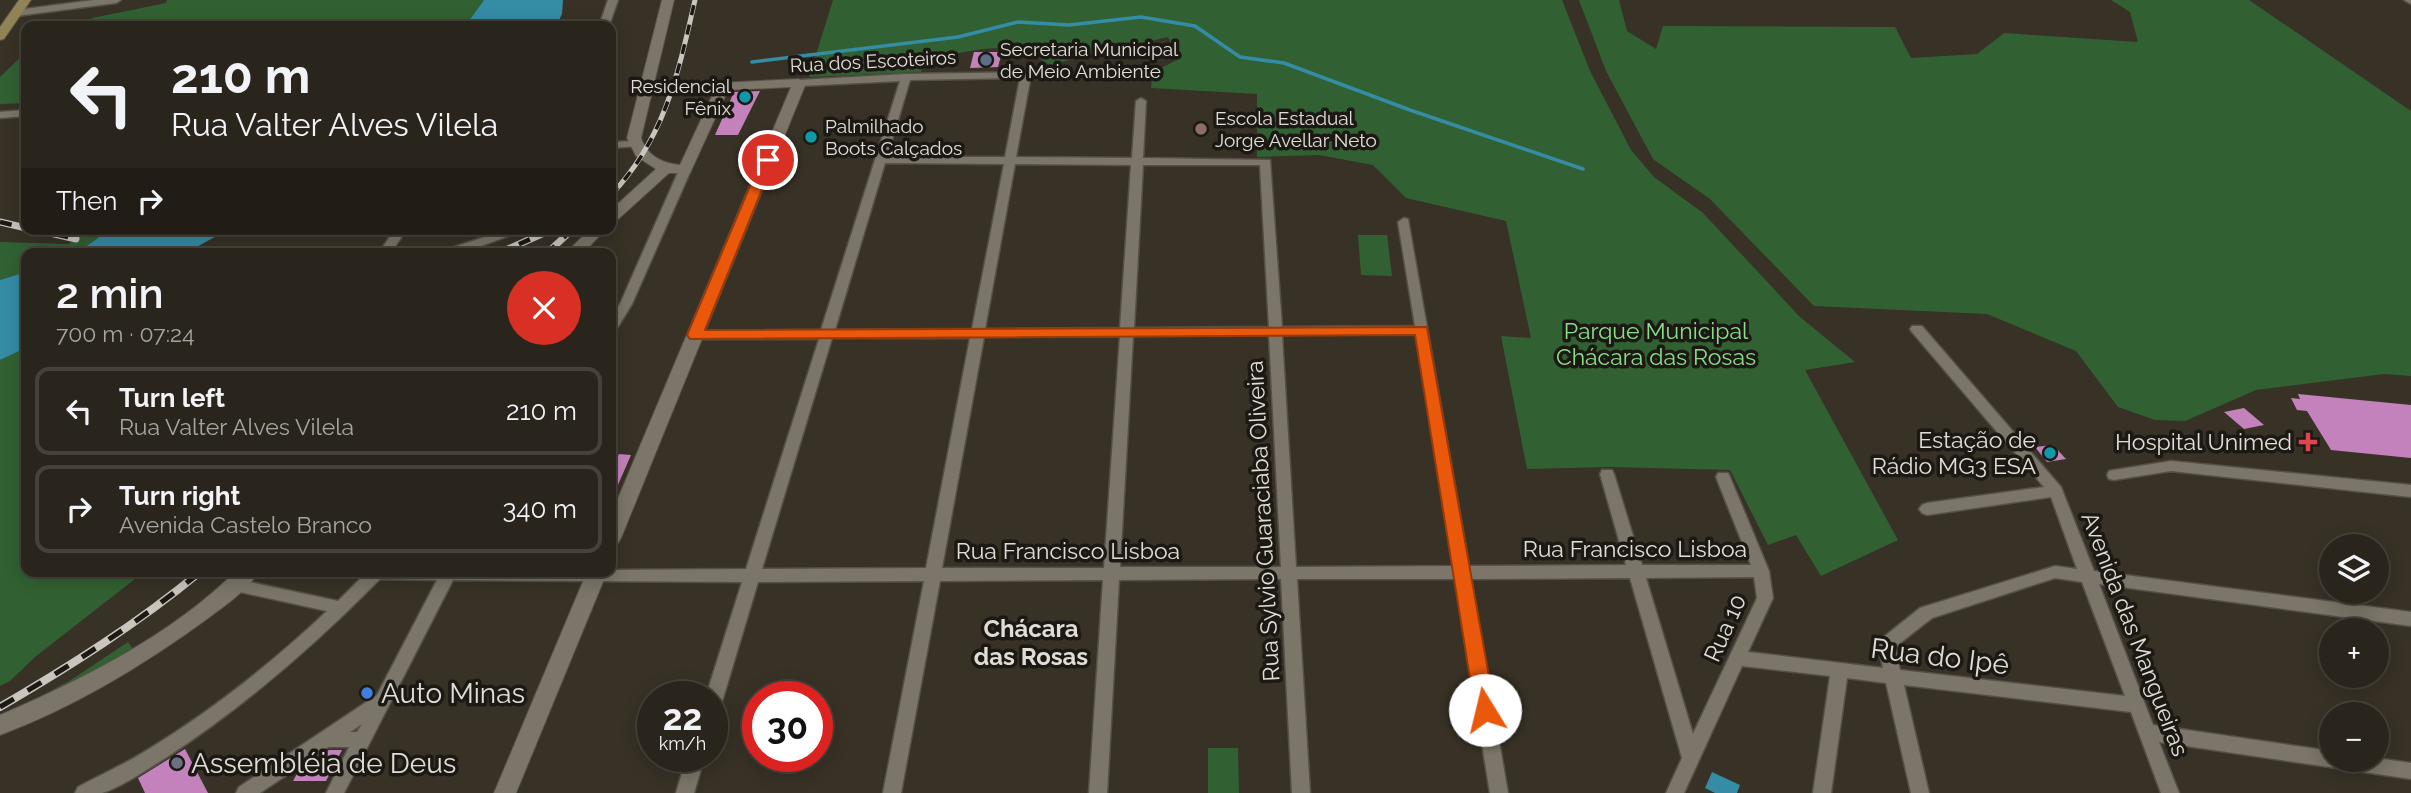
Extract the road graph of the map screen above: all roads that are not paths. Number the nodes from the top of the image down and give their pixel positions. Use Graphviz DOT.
graph roads {
  1 [pos="25,0"];
  2 [pos="116,0"];
  3 [pos="613,0"];
  4 [pos="668,0"];
  5 [pos="17,13"];
  6 [pos="606,21"];
  7 [pos="0,36"];
  8 [pos="906,76"];
  9 [pos="799,83"];
  10 [pos="1141,101"];
  11 [pos="21,113"];
  12 [pos="0,114"];
  13 [pos="635,144"];
  14 [pos="616,145"];
  15 [pos="880,160"];
  16 [pos="1010,160"];
  17 [pos="1136,161"];
  18 [pos="665,168"];
  19 [pos="685,170"];
  20 [pos="616,213"];
  21 [pos="1404,222"];
  22 [pos="504,235"];
  23 [pos="593,235"];
  24 [pos="464,248"];
  25 [pos="579,248"];
  26 [pos="616,319"];
  27 [pos="1917,329"];
  28 [pos="1421,330"];
  29 [pos="1275,331"];
  30 [pos="1126,332"];
  31 [pos="978,334"];
  32 [pos="695,335"];
  33 [pos="826,335"];
  34 [pos="1607,474"];
  35 [pos="2114,475"];
  36 [pos="1723,478"];
  37 [pos="2056,491"];
  38 [pos="2411,491"];
  39 [pos="1927,509"];
  40 [pos="616,526"];
  41 [pos="1760,571"];
  42 [pos="1462,572"];
  43 [pos="1637,572"];
  44 [pos="1289,573"];
  45 [pos="616,574"];
  46 [pos="1111,574"];
  47 [pos="752,575"];
  48 [pos="932,575"];
  49 [pos="2088,575"];
  50 [pos="372,577"];
  51 [pos="446,577"];
  52 [pos="595,577"];
  53 [pos="242,579"];
  54 [pos="342,608"];
  55 [pos="2411,619"];
  56 [pos="1737,658"];
  57 [pos="1839,671"];
  58 [pos="1894,677"];
  59 [pos="719,681"];
  60 [pos="384,699"];
  61 [pos="2137,705"];
  62 [pos="0,725"];
  63 [pos="2147,732"];
  64 [pos="325,738"];
  65 [pos="363,740"];
  66 [pos="1691,757"];
  67 [pos="2319,757"];
  68 [pos="2389,768"];
  69 [pos="2411,771"];
  70 [pos="691,772"];
  71 [pos="83,793"];
  72 [pos="245,793"];
  73 [pos="335,793"];
  74 [pos="505,793"];
  75 [pos="685,793"];
  76 [pos="892,793"];
  77 [pos="1098,793"];
  78 [pos="1301,793"];
  79 [pos="1499,793"];
  80 [pos="1675,793"];
  81 [pos="1822,793"];
  82 [pos="1920,793"];
  83 [pos="2170,793"];
  1 -- 5 [label="main road"];
  2 -- 5 [label="street"];
  3 -- 6 [label="street"];
  4 -- 13 [label="street"];
  5 -- 7 [label="main road"];
  8 -- 9 [label="street, Rua dos Escoteiros"];
  8 -- 15 [label="street"];
  8 -- 16 [label="street, Rua dos Escoteiros"];
  9 -- 19 [label="street, Rua dos Escoteiros"];
  9 -- 32 [label="street"];
  10 -- 17 [label="street"];
  11 -- 12 [label="street"];
  13 -- 14 [label="street"];
  13 -- 18 [label="street"];
  15 -- 16 [label="street"];
  15 -- 33 [label="street"];
  16 -- 17 [label="street"];
  16 -- 31 [label="street"];
  17 -- 29 [label="street, Rua Sylvio Guaraciaba Oliveira"];
  17 -- 30 [label="street"];
  18 -- 19 [label="street"];
  18 -- 20 [label="street"];
  19 -- 26 [label="street"];
  21 -- 28 [label="street"];
  22 -- 24 [label="street"];
  23 -- 25 [label="street"];
  27 -- 37 [label="street, Avenida das Mangueiras"];
  28 -- 29 [label="street"];
  28 -- 42 [label="street"];
  29 -- 30 [label="street"];
  29 -- 44 [label="street, Rua Sylvio Guaraciaba Oliveira"];
  30 -- 31 [label="street"];
  30 -- 46 [label="street"];
  31 -- 33 [label="street"];
  31 -- 48 [label="street"];
  32 -- 33 [label="street"];
  32 -- 40 [label="street"];
  33 -- 47 [label="street"];
  34 -- 43 [label="street"];
  35 -- 38 [label="street"];
  36 -- 41 [label="street, Rua 10"];
  37 -- 39 [label="street"];
  37 -- 49 [label="street, Avenida das Mangueiras"];
  41 -- 43 [label="street, Rua Francisco Lisboa"];
  41 -- 56 [label="street, Rua 10"];
  42 -- 43 [label="street, Rua Francisco Lisboa"];
  42 -- 44 [label="street, Rua Francisco Lisboa"];
  42 -- 79 [label="street"];
  43 -- 66 [label="street"];
  44 -- 46 [label="street, Rua Francisco Lisboa"];
  44 -- 78 [label="street, Rua Sylvio Guaraciaba Oliveira"];
  45 -- 47 [label="street, Rua Francisco Lisboa"];
  46 -- 48 [label="street, Rua Francisco Lisboa"];
  46 -- 77 [label="street"];
  47 -- 48 [label="street, Rua Francisco Lisboa"];
  47 -- 59 [label="street"];
  48 -- 76 [label="street"];
  49 -- 55 [label="street"];
  49 -- 58 [label="street"];
  49 -- 61 [label="street, Avenida das Mangueiras"];
  50 -- 54 [label="street"];
  51 -- 60 [label="street"];
  52 -- 74 [label="street"];
  53 -- 54 [label="street"];
  53 -- 62 [label="street"];
  54 -- 71 [label="street"];
  56 -- 57 [label="street, Rua do Ipê"];
  56 -- 66 [label="street, Rua 10"];
  57 -- 58 [label="street, Rua do Ipê"];
  57 -- 81 [label="street"];
  58 -- 61 [label="street, Rua do Ipê"];
  58 -- 82 [label="street"];
  60 -- 64 [label="street"];
  60 -- 65 [label="street"];
  61 -- 63 [label="street, Avenida das Mangueiras"];
  63 -- 67 [label="street"];
  63 -- 83 [label="street, Avenida das Mangueiras"];
  64 -- 65 [label="street"];
  64 -- 72 [label="street"];
  65 -- 73 [label="street"];
  66 -- 80 [label="street, Rua 10"];
  68 -- 69 [label="street"];
  70 -- 75 [label="street"];
}
